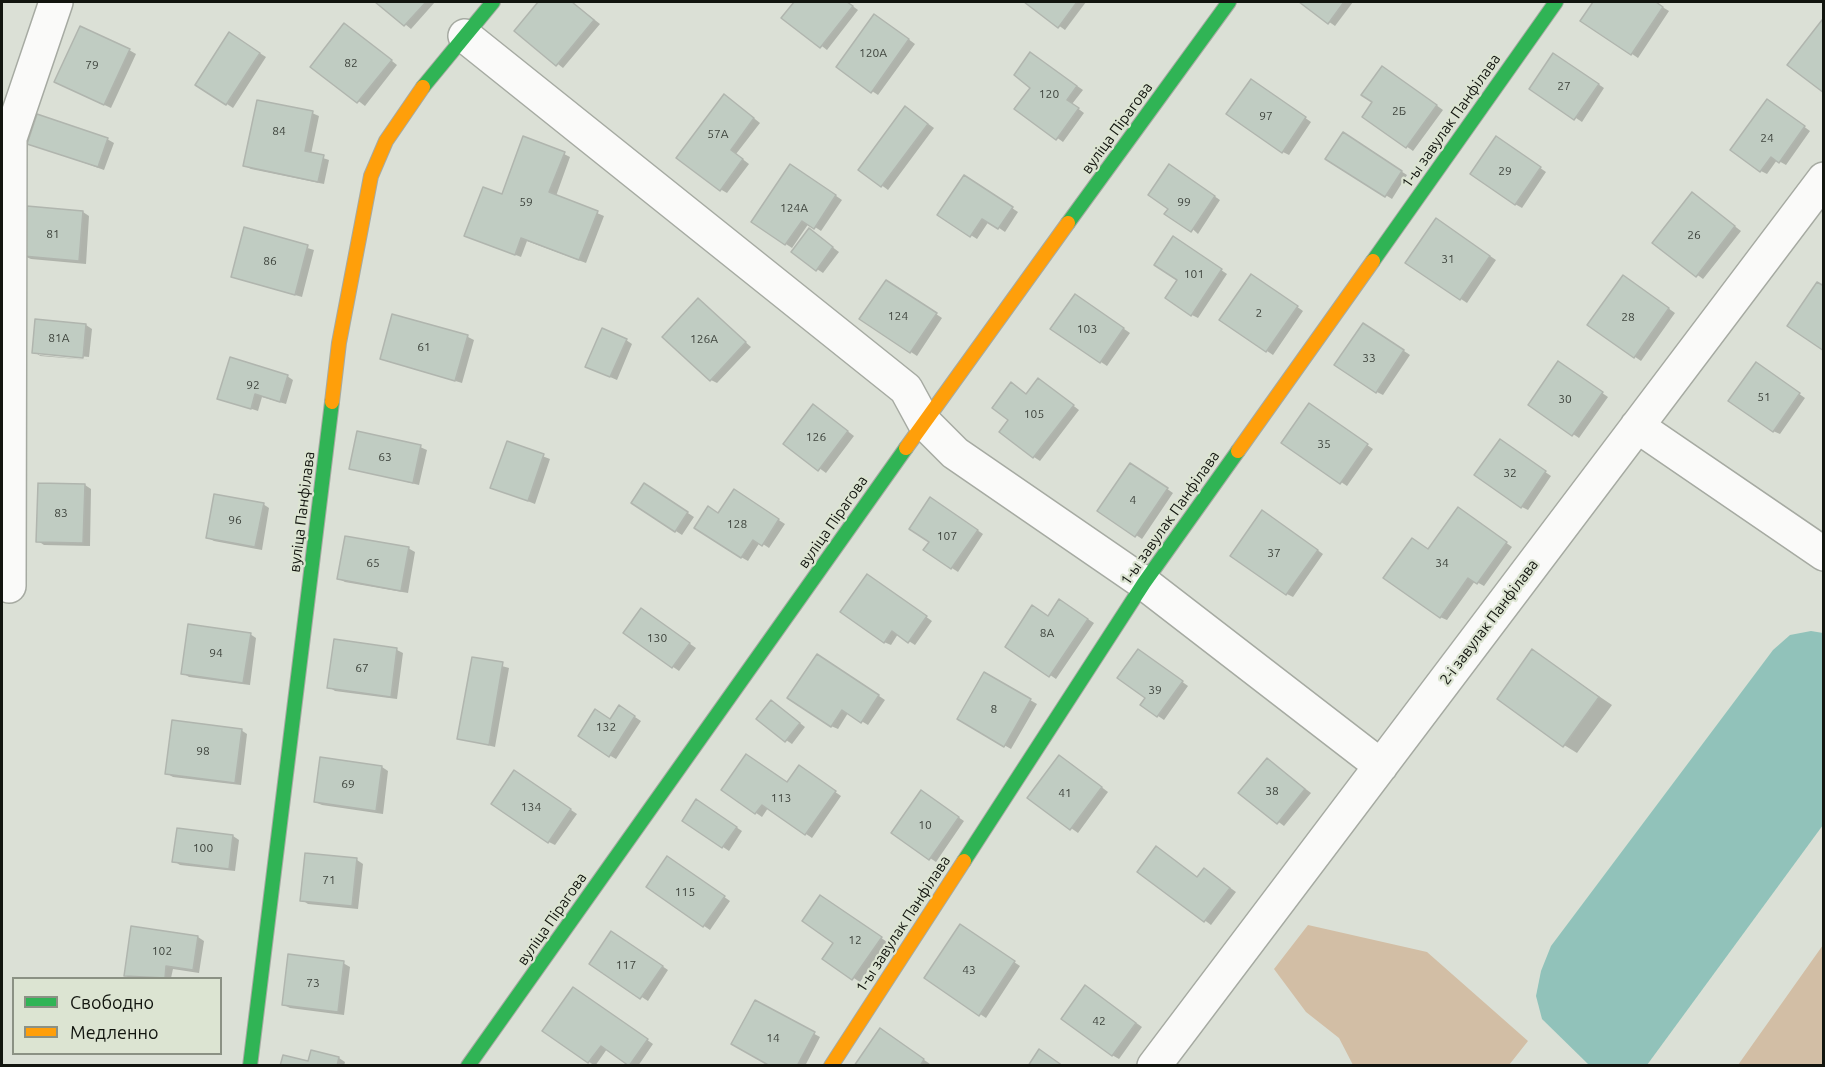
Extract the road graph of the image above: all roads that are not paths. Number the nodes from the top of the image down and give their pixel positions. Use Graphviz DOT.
graph roads {
  1 [pos="56,2"];
  2 [pos="493,2"];
  3 [pos="1229,2"];
  4 [pos="1556,2"];
  5 [pos="465,36"];
  6 [pos="1824,179"];
  7 [pos="924,422"];
  8 [pos="1637,426"];
  9 [pos="1824,554"];
  10 [pos="1144,583"];
  11 [pos="9,586"];
  12 [pos="1381,766"];
  13 [pos="250,1065"];
  14 [pos="468,1065"];
  15 [pos="831,1065"];
  16 [pos="1154,1065"];
  1 -- 11 [label="street"];
  2 -- 5 [label="street, вуліца Панфілава"];
  3 -- 7 [label="street, вуліца Пірагова"];
  4 -- 10 [label="street, 1-ы завулак Панфілава"];
  5 -- 7 [label="street"];
  5 -- 13 [label="street, вуліца Панфілава"];
  6 -- 8 [label="street, 2-і завулак Панфілава"];
  7 -- 10 [label="street"];
  7 -- 14 [label="street, вуліца Пірагова"];
  8 -- 9 [label="street"];
  8 -- 12 [label="street, 2-і завулак Панфілава"];
  10 -- 12 [label="street"];
  10 -- 15 [label="street, 1-ы завулак Панфілава"];
  12 -- 16 [label="street, 2-і завулак Панфілава"];
}
